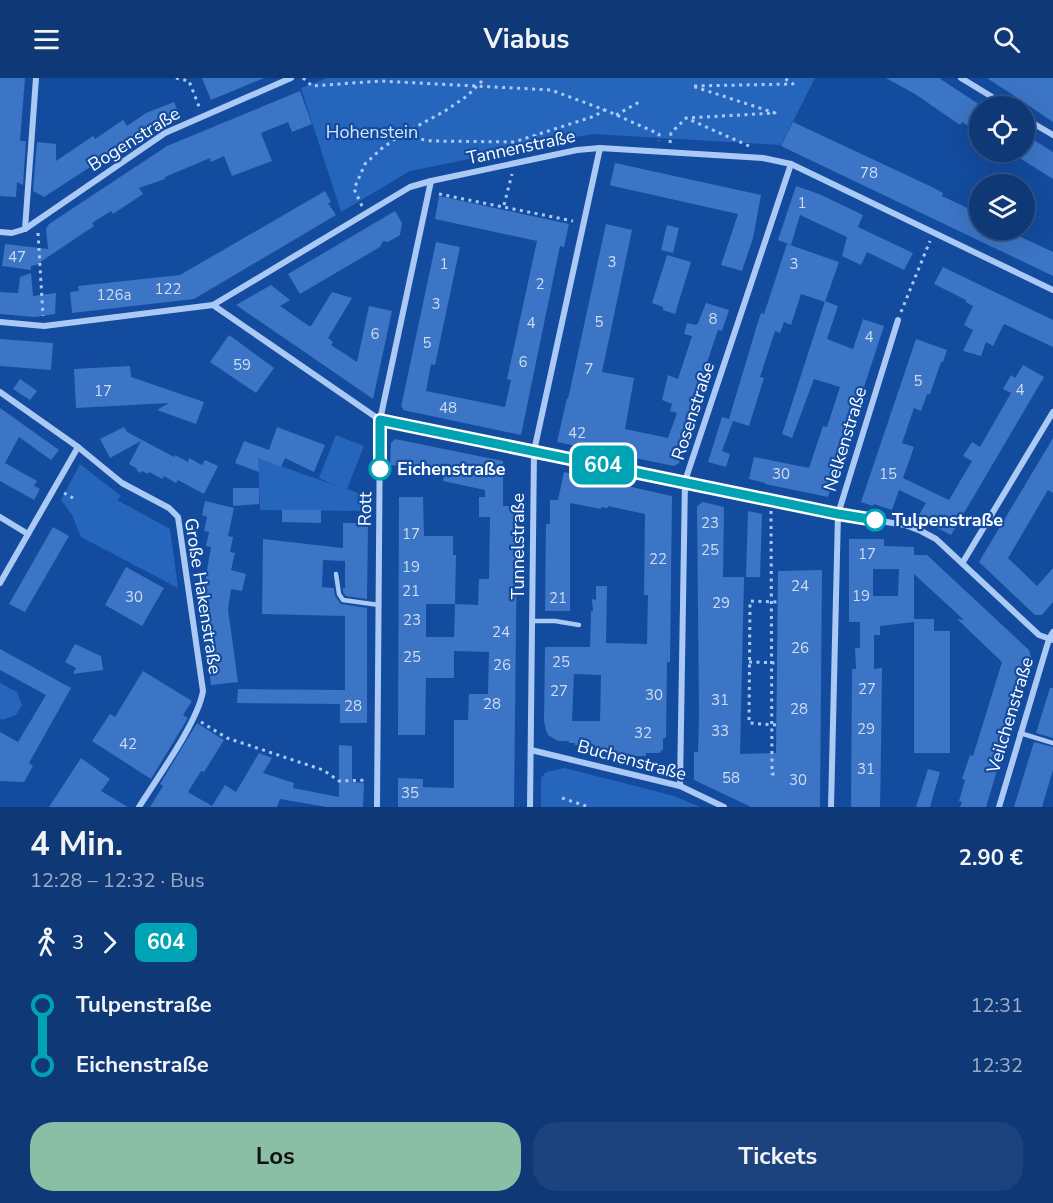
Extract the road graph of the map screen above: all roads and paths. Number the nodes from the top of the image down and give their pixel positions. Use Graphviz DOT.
graph roads {
  1 [pos="36,78"];
  2 [pos="176,78"];
  3 [pos="291,78"];
  4 [pos="303,78"];
  5 [pos="485,78"];
  6 [pos="784,78"];
  7 [pos="961,78"];
  8 [pos="477,86"];
  9 [pos="991,96"];
  10 [pos="641,101"];
  11 [pos="605,110"];
  12 [pos="616,115"];
  13 [pos="203,116"];
  14 [pos="686,118"];
  15 [pos="1035,124"];
  16 [pos="1053,135"];
  17 [pos="399,136"];
  18 [pos="749,146"];
  19 [pos="600,148"];
  20 [pos="658,151"];
  21 [pos="669,152"];
  22 [pos="514,163"];
  23 [pos="791,164"];
  24 [pos="431,181"];
  25 [pos="429,192"];
  26 [pos="504,206"];
  27 [pos="365,213"];
  28 [pos="584,223"];
  29 [pos="25,229"];
  30 [pos="0,232"];
  31 [pos="933,233"];
  32 [pos="38,242"];
  33 [pos="1053,290"];
  34 [pos="213,305"];
  35 [pos="898,320"];
  36 [pos="0,322"];
  37 [pos="44,326"];
  38 [pos="0,392"];
  39 [pos="1053,412"];
  40 [pos="380,420"];
  41 [pos="78,447"];
  42 [pos="534,451"];
  43 [pos="685,481"];
  44 [pos="771,500"];
  45 [pos="838,514"];
  46 [pos="0,517"];
  47 [pos="28,534"];
  48 [pos="963,562"];
  49 [pos="336,574"];
  50 [pos="0,583"];
  51 [pos="771,602"];
  52 [pos="777,602"];
  53 [pos="379,605"];
  54 [pos="533,621"];
  55 [pos="579,626"];
  56 [pos="1053,632"];
  57 [pos="1051,639"];
  58 [pos="748,662"];
  59 [pos="771,663"];
  60 [pos="778,663"];
  61 [pos="194,718"];
  62 [pos="774,725"];
  63 [pos="1020,733"];
  64 [pos="1053,743"];
  65 [pos="531,750"];
  66 [pos="776,774"];
  67 [pos="377,780"];
  68 [pos="680,786"];
  69 [pos="562,798"];
  70 [pos="139,807"];
  71 [pos="377,807"];
  72 [pos="530,807"];
  73 [pos="589,807"];
  74 [pos="724,807"];
  75 [pos="831,807"];
  76 [pos="999,807"];
  1 -- 29 [label="street"];
  2 -- 13 [label="path"];
  3 -- 13 [label="street, Bogenstraße"];
  4 -- 8 [label="path"];
  5 -- 8 [label="path"];
  6 -- 14 [label="path"];
  7 -- 9 [label="street"];
  8 -- 11 [label="path"];
  8 -- 17 [label="path"];
  10 -- 12 [label="path"];
  11 -- 12 [label="path"];
  11 -- 17 [label="path"];
  12 -- 20 [label="path"];
  13 -- 29 [label="street, Bogenstraße"];
  14 -- 18 [label="path"];
  14 -- 21 [label="path"];
  15 -- 16 [label="street"];
  17 -- 27 [label="path"];
  19 -- 20 [label="street, Tannenstraße"];
  19 -- 22 [label="street, Tannenstraße"];
  19 -- 28 [label="street, Tunnelstraße"];
  20 -- 21 [label="street, Tannenstraße"];
  21 -- 23 [label="street, Tannenstraße"];
  22 -- 24 [label="street, Tannenstraße"];
  22 -- 26 [label="path"];
  23 -- 31 [label="street, Tannenstraße"];
  23 -- 43 [label="street, Rosenstraße"];
  24 -- 25 [label="street, Rott"];
  24 -- 27 [label="street, Tannenstraße"];
  25 -- 26 [label="path"];
  25 -- 40 [label="street, Rott"];
  26 -- 28 [label="path"];
  27 -- 34 [label="street, Tannenstraße"];
  28 -- 42 [label="street, Tunnelstraße"];
  29 -- 30 [label="street, Bogenstraße"];
  31 -- 33 [label="street, Tannenstraße"];
  31 -- 35 [label="path"];
  32 -- 37 [label="path"];
  34 -- 37 [label="street, Tannenstraße"];
  34 -- 40 [label="street"];
  35 -- 45 [label="street, Nelkenstraße"];
  36 -- 37 [label="street, Tannenstraße"];
  38 -- 41 [label="street, Große Hakenstraße"];
  39 -- 48 [label="street"];
  40 -- 42 [label="street"];
  40 -- 53 [label="street, Rott"];
  41 -- 47 [label="street"];
  41 -- 61 [label="street, Große Hakenstraße"];
  42 -- 43 [label="street"];
  42 -- 54 [label="street, Tunnelstraße"];
  43 -- 44 [label="street"];
  43 -- 68 [label="street, Rosenstraße"];
  44 -- 45 [label="street"];
  44 -- 51 [label="path"];
  45 -- 48 [label="street"];
  45 -- 75 [label="street, Nelkenstraße"];
  46 -- 47 [label="street"];
  47 -- 50 [label="street"];
  48 -- 57 [label="street"];
  49 -- 53 [label="lane"];
  51 -- 52 [label="path"];
  51 -- 58 [label="path"];
  51 -- 59 [label="path"];
  53 -- 67 [label="street, Rott"];
  54 -- 55 [label="lane"];
  54 -- 65 [label="street, Tunnelstraße"];
  56 -- 57 [label="street, Veilchenstraße"];
  57 -- 63 [label="street, Veilchenstraße"];
  58 -- 59 [label="path"];
  58 -- 62 [label="path"];
  59 -- 60 [label="path"];
  59 -- 62 [label="path"];
  61 -- 67 [label="path"];
  61 -- 70 [label="street, Große Hakenstraße"];
  62 -- 66 [label="path"];
  63 -- 64 [label="lane"];
  63 -- 76 [label="street, Veilchenstraße"];
  65 -- 68 [label="street, Buchenstraße"];
  65 -- 72 [label="street, Tunnelstraße"];
  67 -- 71 [label="street, Rott"];
  68 -- 74 [label="street, Buchenstraße"];
  69 -- 73 [label="path"];
}
